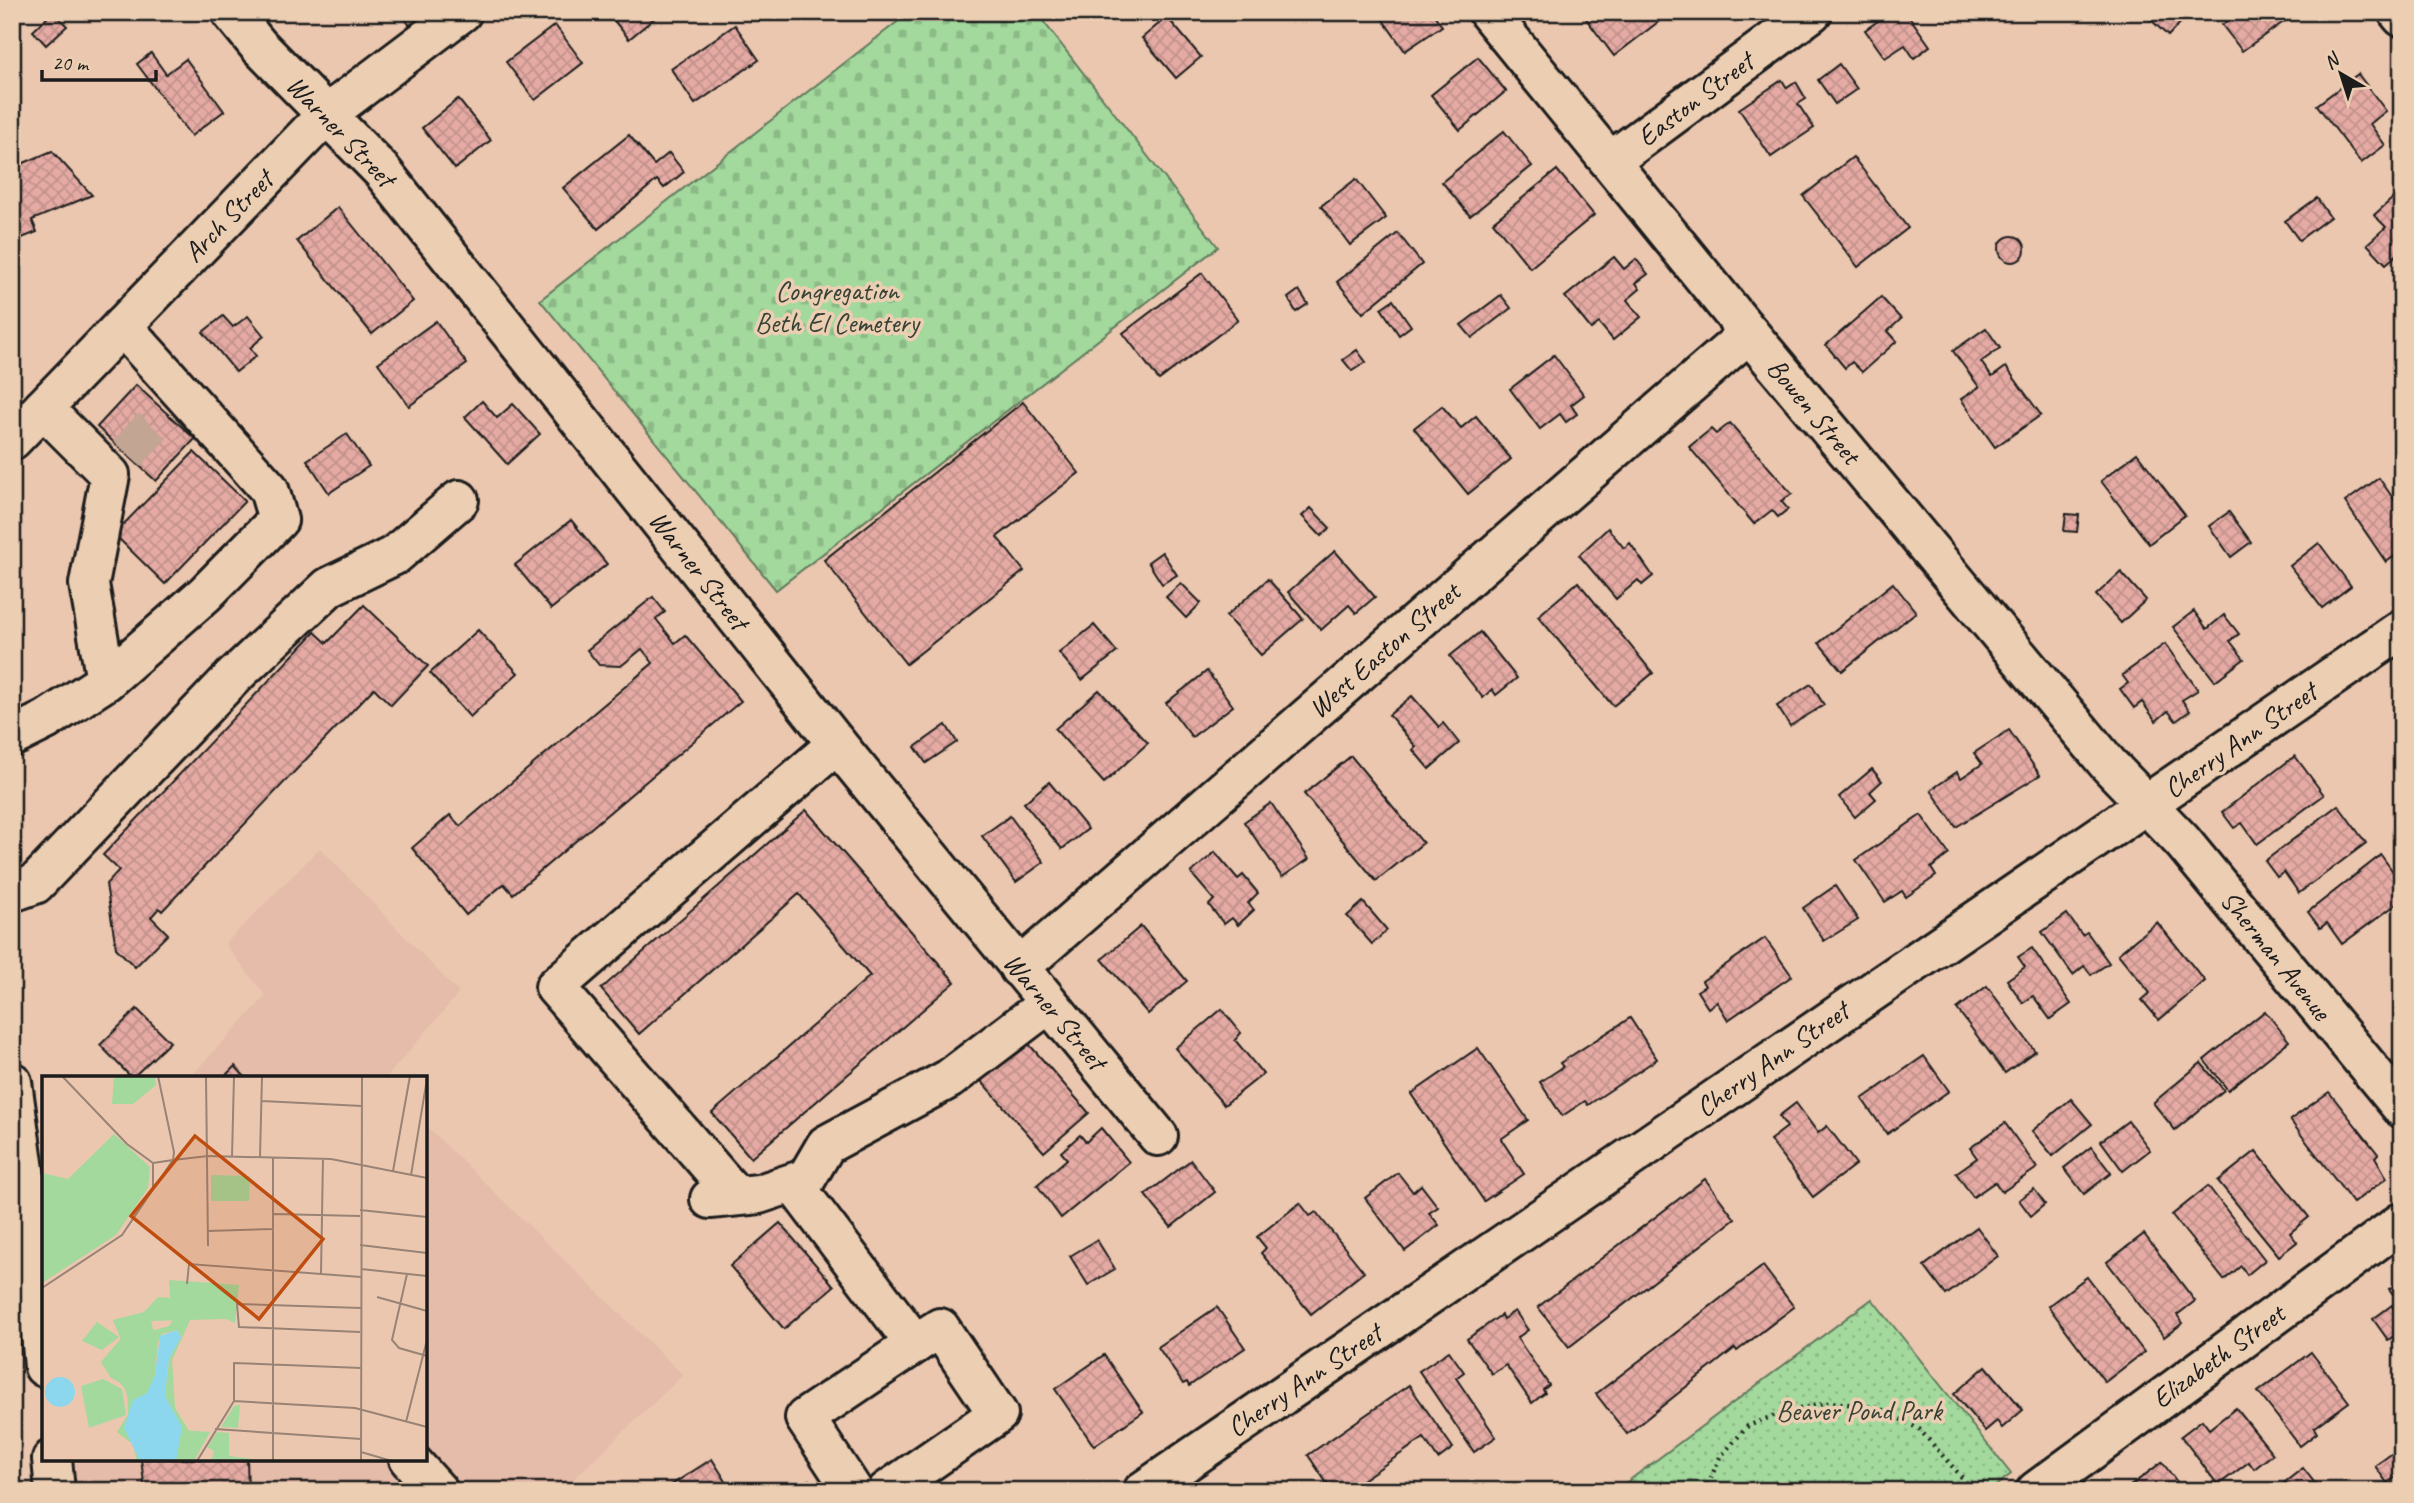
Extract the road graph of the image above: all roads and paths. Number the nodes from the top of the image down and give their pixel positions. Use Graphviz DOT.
graph roads {
  1 [pos="231,12"];
  2 [pos="462,12"];
  3 [pos="1488,12"];
  4 [pos="1812,12"];
  5 [pos="2398,12"];
  6 [pos="2402,17"];
  7 [pos="327,114"];
  8 [pos="1611,161"];
  9 [pos="122,326"];
  10 [pos="1749,333"];
  11 [pos="43,408"];
  12 [pos="12,440"];
  13 [pos="459,500"];
  14 [pos="2402,629"];
  15 [pos="106,681"];
  16 [pos="12,737"];
  17 [pos="837,744"];
  18 [pos="2147,804"];
  19 [pos="12,892"];
  20 [pos="1019,968"];
  21 [pos="1048,1004"];
  22 [pos="12,1082"];
  23 [pos="2402,1108"];
  24 [pos="1158,1136"];
  25 [pos="804,1179"];
  26 [pos="2402,1222"];
  27 [pos="42,1333"];
  28 [pos="915,1344"];
  29 [pos="52,1461"];
  30 [pos="411,1461"];
  31 [pos="55,1491"];
  32 [pos="438,1491"];
  33 [pos="853,1491"];
  34 [pos="887,1491"];
  35 [pos="1143,1491"];
  36 [pos="1705,1491"];
  37 [pos="1974,1491"];
  38 [pos="2036,1491"];
  1 -- 7 [label="street, Warner Street"];
  2 -- 7 [label="street, Arch Street"];
  3 -- 8 [label="street, Bowen Street"];
  4 -- 8 [label="street, Easton Street"];
  5 -- 6 [label="street"];
  7 -- 9 [label="street, Arch Street"];
  7 -- 17 [label="street, Warner Street"];
  8 -- 10 [label="street, Bowen Street"];
  9 -- 11 [label="street, Arch Street"];
  9 -- 15 [label="street"];
  10 -- 18 [label="street, Bowen Street"];
  10 -- 20 [label="street, West Easton Street"];
  11 -- 12 [label="street, Arch Street"];
  11 -- 15 [label="street"];
  13 -- 19 [label="street"];
  14 -- 18 [label="street, Cherry Ann Street"];
  15 -- 16 [label="street"];
  17 -- 20 [label="street, Warner Street"];
  17 -- 25 [label="street"];
  18 -- 23 [label="street, Sherman Avenue"];
  18 -- 35 [label="street, Cherry Ann Street"];
  20 -- 21 [label="street, Warner Street"];
  21 -- 24 [label="street, Warner Street"];
  21 -- 25 [label="street"];
  22 -- 27 [label="street"];
  25 -- 28 [label="street"];
  26 -- 38 [label="street, Elizabeth Street"];
  28 -- 33 [label="street"];
  28 -- 34 [label="street"];
  29 -- 31 [label="street"];
  30 -- 32 [label="street"];
  36 -- 37 [label="path"];
}
